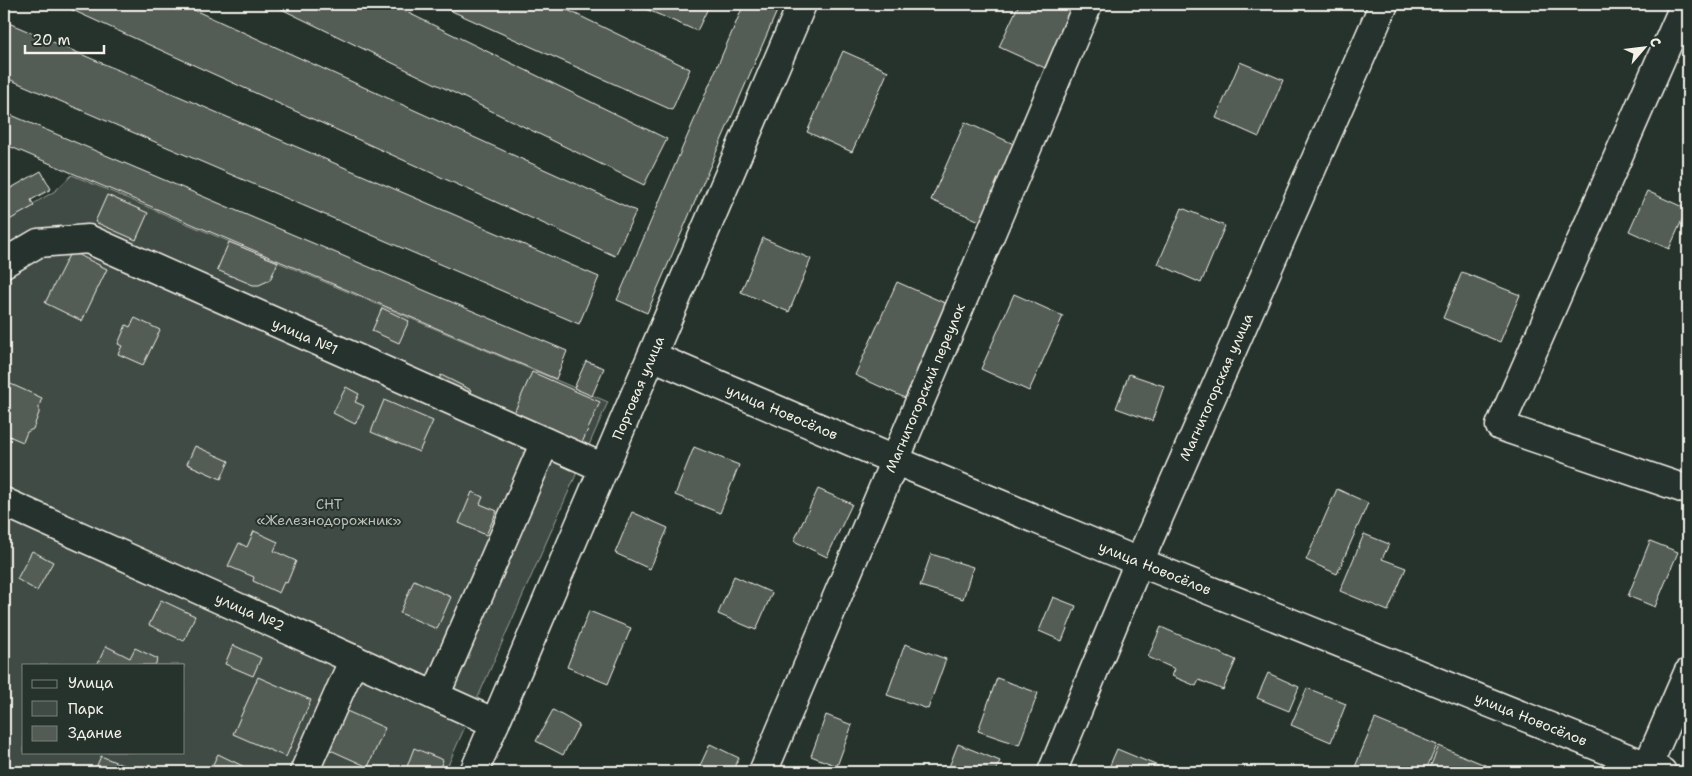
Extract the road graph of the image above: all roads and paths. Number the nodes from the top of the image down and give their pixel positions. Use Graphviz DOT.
graph roads {
  1 [pos="802,4"];
  2 [pos="1088,4"];
  3 [pos="1384,4"];
  4 [pos="1686,4"];
  5 [pos="4,263"];
  6 [pos="652,356"];
  7 [pos="545,442"];
  8 [pos="894,460"];
  9 [pos="604,468"];
  10 [pos="1688,490"];
  11 [pos="4,502"];
  12 [pos="1139,562"];
  13 [pos="354,659"];
  14 [pos="1688,673"];
  15 [pos="435,696"];
  16 [pos="496,723"];
  17 [pos="1652,770"];
  18 [pos="304,772"];
  19 [pos="474,772"];
  20 [pos="763,772"];
  21 [pos="1052,772"];
  1 -- 6 [label="street, Портовая улица"];
  2 -- 8 [label="street, Магнитогорский переулок"];
  3 -- 12 [label="street, Магнитогорская улица"];
  4 -- 10 [label="street"];
  5 -- 7 [label="street, улица №1"];
  6 -- 8 [label="street, улица Новосёлов"];
  6 -- 9 [label="street, Портовая улица"];
  7 -- 9 [label="street, улица №1"];
  7 -- 15 [label="street"];
  8 -- 12 [label="street, улица Новосёлов"];
  8 -- 20 [label="street, Магнитогорский переулок"];
  9 -- 16 [label="street, Портовая улица"];
  11 -- 13 [label="street, улица №2"];
  12 -- 17 [label="street, улица Новосёлов"];
  12 -- 21 [label="street, Магнитогорская улица"];
  13 -- 15 [label="street, улица №2"];
  13 -- 18 [label="street"];
  14 -- 17 [label="street"];
  15 -- 16 [label="street, улица №2"];
  16 -- 19 [label="street, Портовая улица"];
}
